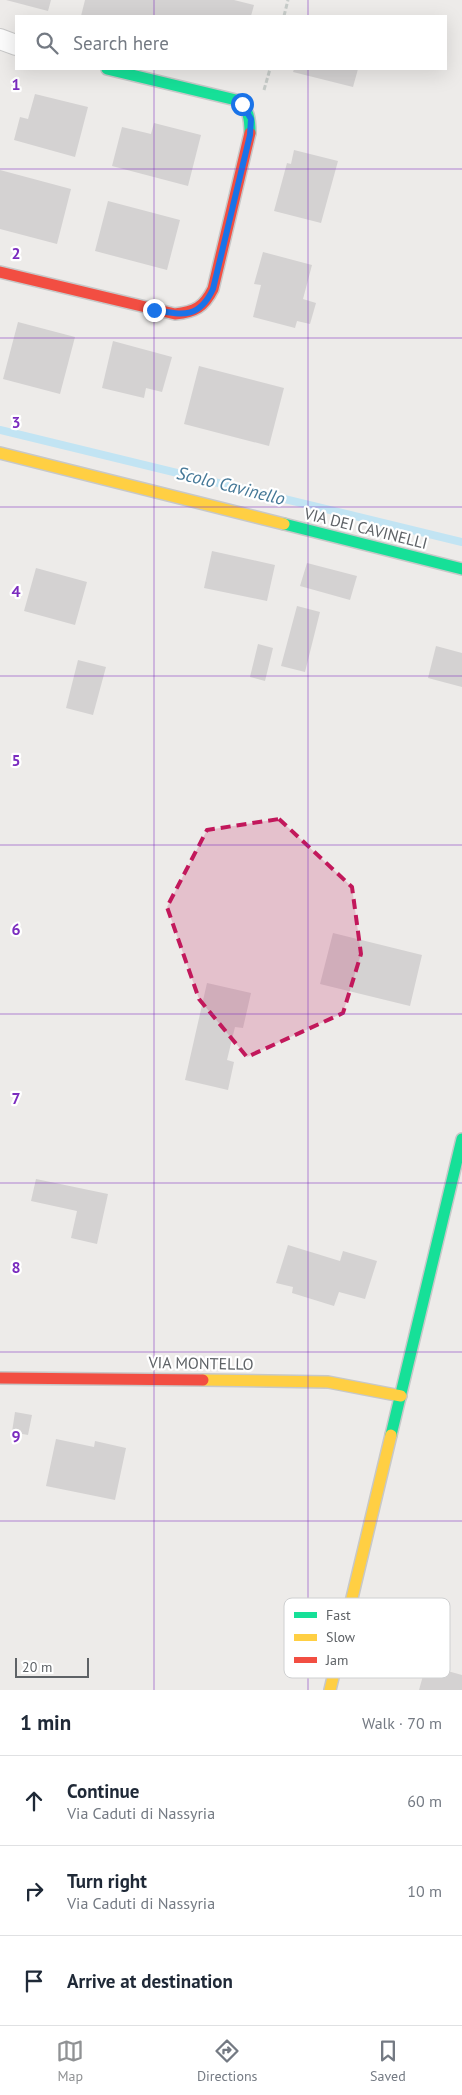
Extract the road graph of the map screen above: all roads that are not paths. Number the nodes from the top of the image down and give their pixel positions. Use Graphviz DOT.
graph roads {
  1 [pos="0,39"];
  2 [pos="15,45"];
  3 [pos="111,70"];
  4 [pos="0,272"];
  5 [pos="0,453"];
  6 [pos="462,569"];
  7 [pos="462,1139"];
  8 [pos="0,1378"];
  9 [pos="401,1396"];
  10 [pos="352,1598"];
  1 -- 2 [label="street"];
  3 -- 4 [label="street"];
  5 -- 6 [label="street, VIA DEI CAVINELLI"];
  7 -- 9 [label="street"];
  8 -- 9 [label="street, VIA MONTELLO"];
  9 -- 10 [label="street"];
}
